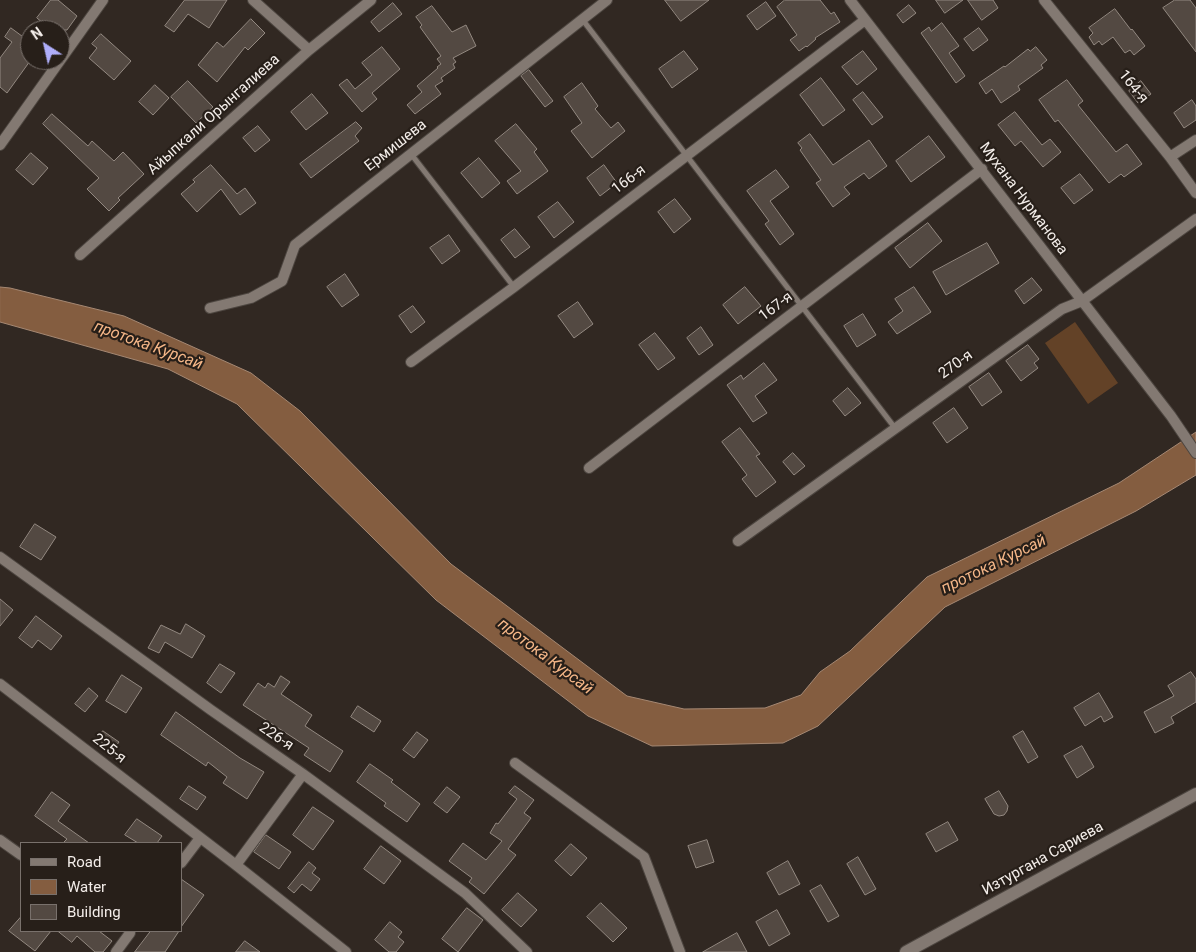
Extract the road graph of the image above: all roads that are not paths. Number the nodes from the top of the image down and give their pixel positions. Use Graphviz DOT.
graph roads {
  1 [pos="103,0"];
  2 [pos="253,0"];
  3 [pos="371,0"];
  4 [pos="607,0"];
  5 [pos="850,0"];
  6 [pos="1044,0"];
  7 [pos="582,19"];
  8 [pos="864,20"];
  9 [pos="309,50"];
  10 [pos="1196,140"];
  11 [pos="0,145"];
  12 [pos="410,154"];
  13 [pos="686,156"];
  14 [pos="1170,157"];
  15 [pos="982,169"];
  16 [pos="1196,194"];
  17 [pos="1196,219"];
  18 [pos="80,255"];
  19 [pos="514,287"];
  20 [pos="1082,301"];
  21 [pos="802,306"];
  22 [pos="210,308"];
  23 [pos="411,362"];
  24 [pos="895,428"];
  25 [pos="1196,453"];
  26 [pos="589,468"];
  27 [pos="738,541"];
  28 [pos="0,557"];
  29 [pos="0,684"];
  30 [pos="515,763"];
  31 [pos="303,774"];
  32 [pos="1196,794"];
  33 [pos="200,838"];
  34 [pos="0,840"];
  35 [pos="20,854"];
  36 [pos="182,862"];
  37 [pos="236,865"];
  38 [pos="129,932"];
  39 [pos="116,952"];
  40 [pos="346,952"];
  41 [pos="527,952"];
  42 [pos="680,952"];
  43 [pos="906,952"];
  1 -- 11 [label="street"];
  2 -- 9 [label="street"];
  3 -- 9 [label="street, Айыпкали Орынгалиева"];
  4 -- 7 [label="street, Ермишева"];
  5 -- 8 [label="street, Мухана Нурманова"];
  6 -- 14 [label="street, 164-я"];
  7 -- 12 [label="street, Ермишева"];
  7 -- 13 [label="lane"];
  8 -- 13 [label="street, 166-я"];
  8 -- 15 [label="street, Мухана Нурманова"];
  9 -- 18 [label="street, Айыпкали Орынгалиева"];
  10 -- 14 [label="street"];
  12 -- 19 [label="lane"];
  12 -- 22 [label="street, Ермишева"];
  13 -- 19 [label="street, 166-я"];
  13 -- 21 [label="lane"];
  14 -- 16 [label="street, 164-я"];
  15 -- 20 [label="street, Мухана Нурманова"];
  15 -- 21 [label="street, 167-я"];
  17 -- 20 [label="street, 270-я"];
  19 -- 23 [label="street, 166-я"];
  20 -- 24 [label="street, 270-я"];
  20 -- 25 [label="street, Мухана Нурманова"];
  21 -- 24 [label="lane"];
  21 -- 26 [label="street, 167-я"];
  24 -- 27 [label="street, 270-я"];
  28 -- 31 [label="street, 226-я"];
  29 -- 33 [label="street, 225-я"];
  30 -- 42 [label="street"];
  31 -- 37 [label="street"];
  31 -- 41 [label="street, 226-я"];
  32 -- 43 [label="street, Изтургана Сариева"];
  33 -- 36 [label="street"];
  33 -- 37 [label="street, 225-я"];
  34 -- 35 [label="street"];
  37 -- 40 [label="street, 225-я"];
  38 -- 39 [label="street"];
}
